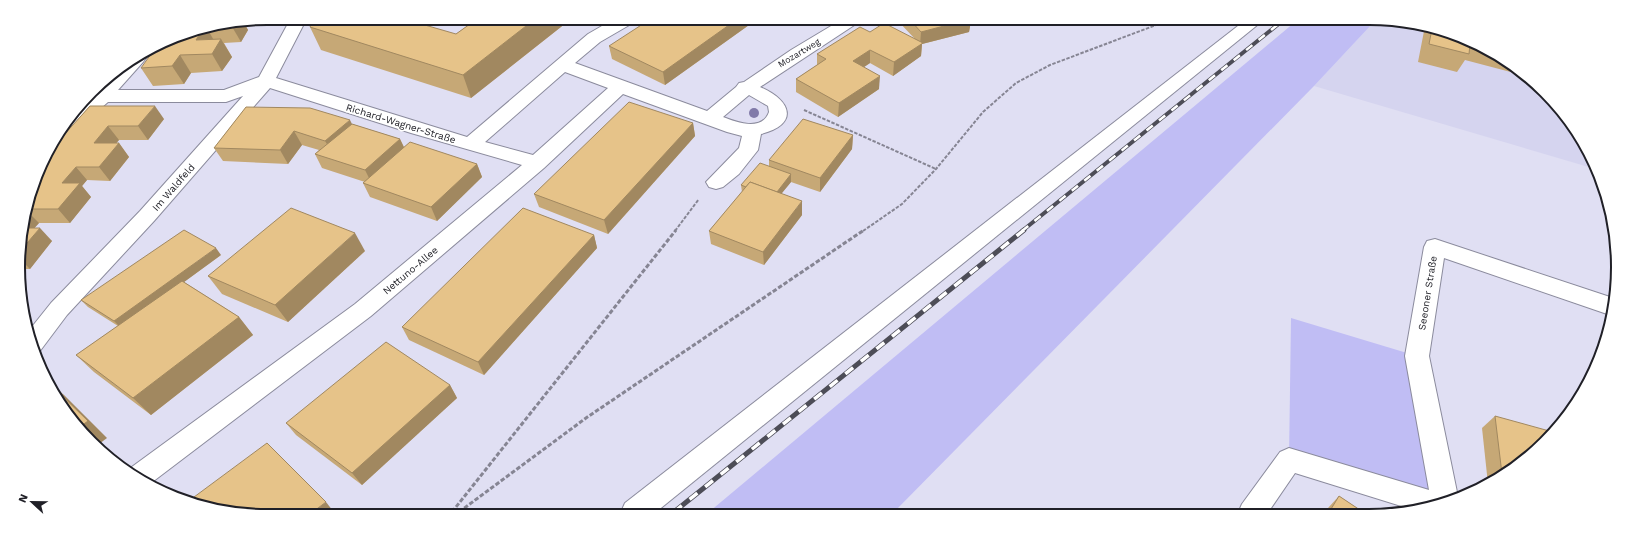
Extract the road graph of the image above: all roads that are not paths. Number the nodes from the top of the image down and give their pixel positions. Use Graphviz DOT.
graph roads {
  1 [pos="295,25"];
  2 [pos="609,25"];
  3 [pos="845,25"];
  4 [pos="1249,25"];
  5 [pos="563,65"];
  6 [pos="118,77"];
  7 [pos="266,82"];
  8 [pos="621,86"];
  9 [pos="745,87"];
  10 [pos="97,96"];
  11 [pos="80,114"];
  12 [pos="709,118"];
  13 [pos="753,130"];
  14 [pos="470,144"];
  15 [pos="537,163"];
  16 [pos="716,182"];
  17 [pos="1608,305"];
  18 [pos="36,339"];
  19 [pos="143,475"];
  20 [pos="1443,497"];
  21 [pos="1427,502"];
  22 [pos="639,509"];
  23 [pos="1255,509"];
  1 -- 7 [label="street, Im Waldfeld"];
  2 -- 5 [label="street"];
  3 -- 9 [label="street, Mozartweg"];
  4 -- 22 [label="street"];
  5 -- 8 [label="street"];
  5 -- 14 [label="street"];
  6 -- 10 [label="street"];
  7 -- 10 [label="street"];
  7 -- 14 [label="street, Richard-Wagner-Straße"];
  7 -- 18 [label="street, Im Waldfeld"];
  8 -- 12 [label="street"];
  8 -- 15 [label="street, Nettuno-Allee"];
  9 -- 12 [label="street, Mozartweg"];
  9 -- 13 [label="street"];
  10 -- 11 [label="street"];
  12 -- 13 [label="street"];
  13 -- 16 [label="street"];
  14 -- 15 [label="street, Richard-Wagner-Straße"];
  15 -- 19 [label="street, Nettuno-Allee"];
  17 -- 20 [label="street, Seeoner Straße"];
  21 -- 23 [label="street"];
}
